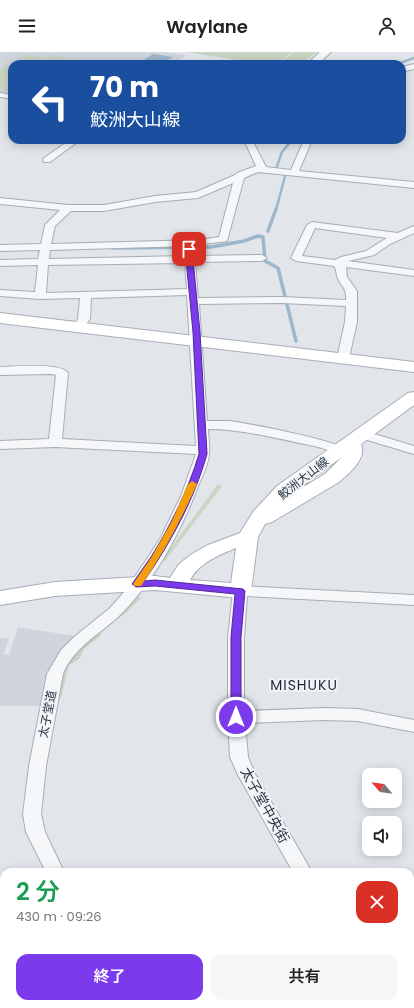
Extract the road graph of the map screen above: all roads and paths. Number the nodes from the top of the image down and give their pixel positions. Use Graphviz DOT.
graph roads {
  1 [pos="326,52"];
  2 [pos="317,60"];
  3 [pos="70,144"];
  4 [pos="250,144"];
  5 [pos="306,144"];
  6 [pos="47,160"];
  7 [pos="262,169"];
  8 [pos="294,173"];
  9 [pos="240,175"];
  10 [pos="414,185"];
  11 [pos="0,201"];
  12 [pos="68,208"];
  13 [pos="414,228"];
  14 [pos="399,236"];
  15 [pos="45,247"];
  16 [pos="0,248"];
  17 [pos="189,254"];
  18 [pos="262,258"];
  19 [pos="0,263"];
  20 [pos="43,263"];
  21 [pos="337,263"];
  22 [pos="414,273"];
  23 [pos="0,293"];
  24 [pos="86,295"];
  25 [pos="40,296"];
  26 [pos="193,296"];
  27 [pos="352,303"];
  28 [pos="0,318"];
  29 [pos="79,326"];
  30 [pos="197,340"];
  31 [pos="343,358"];
  32 [pos="414,367"];
  33 [pos="0,371"];
  34 [pos="414,397"];
  35 [pos="201,424"];
  36 [pos="351,442"];
  37 [pos="55,443"];
  38 [pos="0,445"];
  39 [pos="203,450"];
  40 [pos="414,450"];
  41 [pos="252,530"];
  42 [pos="136,584"];
  43 [pos="176,585"];
  44 [pos="240,591"];
  45 [pos="0,598"];
  46 [pos="414,600"];
  47 [pos="236,717"];
  48 [pos="414,726"];
  49 [pos="53,868"];
  50 [pos="301,868"];
  1 -- 2 [label="street"];
  3 -- 6 [label="street"];
  4 -- 7 [label="street"];
  5 -- 8 [label="street"];
  7 -- 8 [label="street"];
  7 -- 9 [label="street"];
  8 -- 10 [label="street"];
  9 -- 12 [label="street"];
  9 -- 15 [label="street"];
  11 -- 12 [label="street"];
  12 -- 15 [label="street"];
  13 -- 14 [label="street"];
  14 -- 21 [label="street"];
  14 -- 21 [label="street"];
  15 -- 16 [label="street"];
  15 -- 20 [label="street"];
  17 -- 18 [label="street"];
  17 -- 20 [label="street"];
  17 -- 26 [label="street, 太子堂道"];
  19 -- 20 [label="street"];
  20 -- 25 [label="street"];
  21 -- 22 [label="street"];
  21 -- 27 [label="street"];
  23 -- 25 [label="street"];
  24 -- 25 [label="street"];
  24 -- 26 [label="street"];
  24 -- 29 [label="street"];
  26 -- 27 [label="street"];
  26 -- 30 [label="street, 太子堂道"];
  27 -- 31 [label="street"];
  28 -- 29 [label="main road"];
  29 -- 30 [label="main road"];
  30 -- 31 [label="main road"];
  30 -- 35 [label="street, 太子堂道"];
  31 -- 32 [label="main road"];
  33 -- 37 [label="street"];
  34 -- 36 [label="main road"];
  35 -- 36 [label="street"];
  35 -- 39 [label="street, 太子堂道"];
  36 -- 40 [label="street"];
  36 -- 41 [label="main road"];
  37 -- 38 [label="street"];
  37 -- 39 [label="street"];
  39 -- 42 [label="street, 太子堂道"];
  41 -- 43 [label="main road"];
  41 -- 44 [label="main road"];
  42 -- 43 [label="main road"];
  42 -- 45 [label="main road"];
  42 -- 49 [label="street, 太子堂道"];
  43 -- 44 [label="main road"];
  44 -- 46 [label="street"];
  44 -- 47 [label="street, 太子堂中央街"];
  47 -- 48 [label="street"];
  47 -- 50 [label="street, 太子堂中央街"];
}
